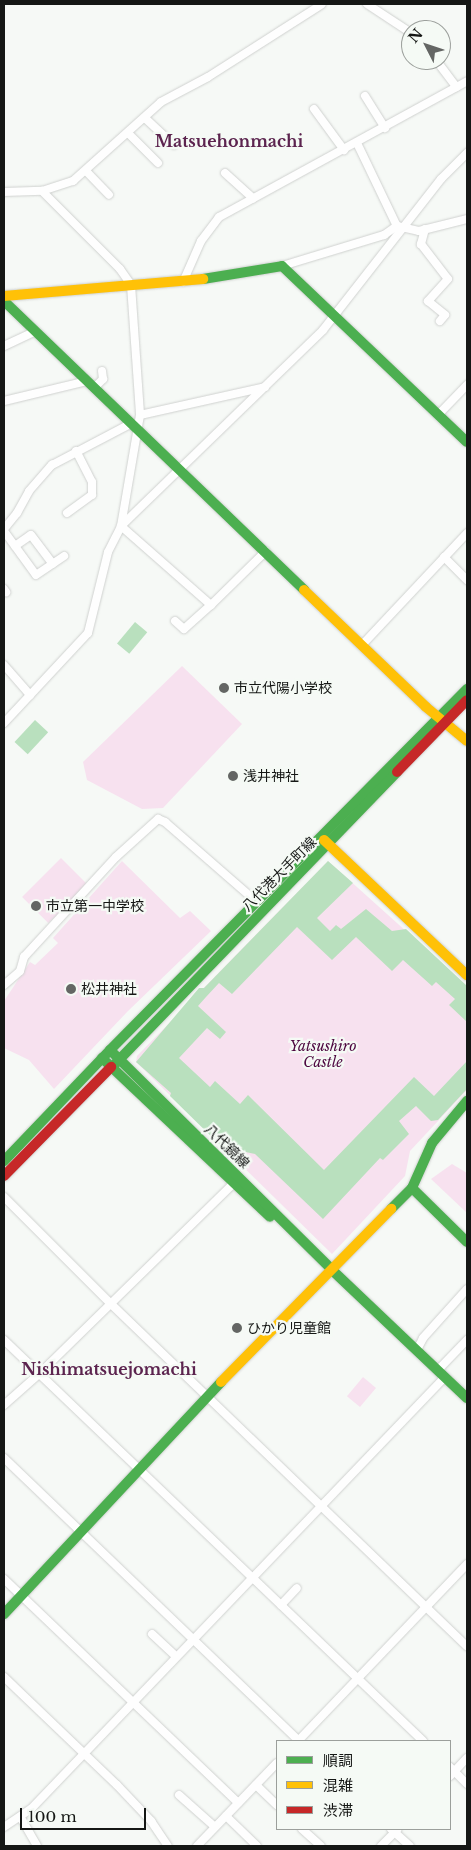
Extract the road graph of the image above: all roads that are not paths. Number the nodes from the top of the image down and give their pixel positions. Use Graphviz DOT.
graph roads {
  1 [pos="322,4"];
  2 [pos="367,4"];
  3 [pos="401,26"];
  4 [pos="443,70"];
  5 [pos="467,81"];
  6 [pos="456,87"];
  7 [pos="365,96"];
  8 [pos="314,109"];
  9 [pos="146,119"];
  10 [pos="385,128"];
  11 [pos="129,134"];
  12 [pos="357,143"];
  13 [pos="174,145"];
  14 [pos="344,150"];
  15 [pos="467,153"];
  16 [pos="158,163"];
  17 [pos="86,172"];
  18 [pos="225,173"];
  19 [pos="42,191"];
  20 [pos="4,192"];
  21 [pos="109,195"];
  22 [pos="253,198"];
  23 [pos="467,219"];
  24 [pos="397,226"];
  25 [pos="408,226"];
  26 [pos="425,229"];
  27 [pos="282,266"];
  28 [pos="183,282"];
  29 [pos="131,285"];
  30 [pos="4,296"];
  31 [pos="4,301"];
  32 [pos="445,315"];
  33 [pos="336,317"];
  34 [pos="36,331"];
  35 [pos="4,346"];
  36 [pos="102,371"];
  37 [pos="90,385"];
  38 [pos="467,385"];
  39 [pos="265,386"];
  40 [pos="4,402"];
  41 [pos="140,415"];
  42 [pos="438,415"];
  43 [pos="135,426"];
  44 [pos="467,442"];
  45 [pos="76,450"];
  46 [pos="182,469"];
  47 [pos="67,512"];
  48 [pos="121,526"];
  49 [pos="4,530"];
  50 [pos="467,533"];
  51 [pos="15,546"];
  52 [pos="266,551"];
  53 [pos="64,556"];
  54 [pos="444,557"];
  55 [pos="53,564"];
  56 [pos="467,580"];
  57 [pos="210,605"];
  58 [pos="175,621"];
  59 [pos="362,646"];
  60 [pos="4,665"];
  61 [pos="467,689"];
  62 [pos="30,695"];
  63 [pos="467,700"];
  64 [pos="441,720"];
  65 [pos="4,723"];
  66 [pos="467,741"];
  67 [pos="325,841"];
  68 [pos="258,903"];
  69 [pos="467,974"];
  70 [pos="4,986"];
  71 [pos="110,1050"];
  72 [pos="102,1058"];
  73 [pos="119,1059"];
  74 [pos="111,1067"];
  75 [pos="467,1101"];
  76 [pos="4,1161"];
  77 [pos="4,1176"];
  78 [pos="233,1184"];
  79 [pos="412,1188"];
  80 [pos="4,1197"];
  81 [pos="467,1242"];
  82 [pos="332,1270"];
  83 [pos="467,1289"];
  84 [pos="110,1304"];
  85 [pos="4,1340"];
  86 [pos="467,1340"];
  87 [pos="417,1350"];
  88 [pos="442,1373"];
  89 [pos="39,1374"];
  90 [pos="207,1397"];
  91 [pos="467,1398"];
  92 [pos="4,1404"];
  93 [pos="4,1458"];
  94 [pos="140,1469"];
  95 [pos="321,1506"];
  96 [pos="82,1532"];
  97 [pos="467,1564"];
  98 [pos="252,1577"];
  99 [pos="4,1579"];
  100 [pos="297,1588"];
  101 [pos="22,1596"];
  102 [pos="281,1605"];
  103 [pos="424,1607"];
  104 [pos="4,1614"];
  105 [pos="152,1634"];
  106 [pos="194,1638"];
  107 [pos="467,1646"];
  108 [pos="176,1656"];
  109 [pos="357,1678"];
  110 [pos="5,1680"];
  111 [pos="133,1703"];
  112 [pos="297,1740"];
  113 [pos="299,1740"];
  114 [pos="422,1740"];
  115 [pos="84,1754"];
  116 [pos="467,1758"];
  117 [pos="276,1764"];
  118 [pos="451,1772"];
  119 [pos="467,1784"];
  120 [pos="256,1785"];
  121 [pos="179,1795"];
  122 [pos="238,1803"];
  123 [pos="276,1804"];
  124 [pos="226,1816"];
  125 [pos="20,1818"];
  126 [pos="4,1827"];
  127 [pos="215,1827"];
  128 [pos="303,1830"];
  129 [pos="395,1830"];
  130 [pos="37,1846"];
  131 [pos="168,1846"];
  132 [pos="197,1846"];
  133 [pos="257,1846"];
  134 [pos="321,1846"];
  135 [pos="381,1846"];
  136 [pos="410,1846"];
  1 -- 9 [label="street"];
  2 -- 3 [label="street"];
  4 -- 6 [label="street"];
  5 -- 6 [label="street"];
  6 -- 10 [label="street"];
  7 -- 10 [label="street"];
  8 -- 14 [label="street"];
  9 -- 11 [label="street"];
  9 -- 13 [label="street"];
  10 -- 12 [label="street"];
  11 -- 16 [label="street"];
  11 -- 17 [label="street"];
  12 -- 14 [label="street"];
  12 -- 24 [label="street"];
  14 -- 22 [label="street"];
  15 -- 25 [label="street"];
  17 -- 19 [label="street"];
  17 -- 21 [label="street"];
  18 -- 22 [label="street"];
  19 -- 20 [label="street"];
  19 -- 29 [label="street"];
  22 -- 28 [label="street"];
  23 -- 26 [label="street"];
  24 -- 25 [label="street"];
  24 -- 27 [label="street"];
  25 -- 26 [label="street"];
  25 -- 33 [label="street"];
  26 -- 32 [label="street"];
  27 -- 28 [label="street"];
  27 -- 33 [label="street"];
  28 -- 29 [label="street"];
  29 -- 30 [label="street"];
  29 -- 41 [label="street"];
  31 -- 34 [label="street"];
  33 -- 39 [label="street"];
  33 -- 42 [label="street"];
  34 -- 35 [label="street"];
  34 -- 37 [label="street"];
  36 -- 37 [label="street"];
  37 -- 40 [label="street"];
  37 -- 43 [label="street"];
  38 -- 42 [label="street"];
  39 -- 41 [label="street"];
  39 -- 46 [label="street"];
  41 -- 43 [label="street"];
  42 -- 44 [label="street"];
  43 -- 45 [label="street"];
  43 -- 46 [label="street"];
  43 -- 48 [label="street"];
  45 -- 47 [label="street"];
  45 -- 49 [label="street"];
  46 -- 48 [label="street"];
  46 -- 52 [label="street"];
  48 -- 57 [label="street"];
  48 -- 62 [label="street"];
  49 -- 51 [label="street"];
  50 -- 54 [label="street"];
  51 -- 55 [label="street"];
  51 -- 55 [label="street"];
  52 -- 57 [label="street"];
  52 -- 59 [label="street"];
  53 -- 55 [label="street"];
  54 -- 56 [label="street"];
  54 -- 59 [label="street"];
  57 -- 58 [label="street"];
  59 -- 64 [label="street"];
  60 -- 62 [label="street"];
  61 -- 64 [label="street, 八代港大手町線"];
  62 -- 65 [label="street"];
  63 -- 64 [label="street, 八代港大手町線"];
  64 -- 66 [label="street"];
  64 -- 67 [label="street, 八代港大手町線"];
  67 -- 68 [label="street, 八代港大手町線"];
  67 -- 69 [label="street"];
  67 -- 73 [label="street, 八代港大手町線"];
  68 -- 70 [label="street"];
  68 -- 71 [label="street, 八代港大手町線"];
  71 -- 72 [label="street"];
  71 -- 73 [label="street, 八代鏡線"];
  72 -- 74 [label="street, 八代鏡線"];
  72 -- 76 [label="street"];
  73 -- 74 [label="street, 八代港大手町線"];
  73 -- 82 [label="street, 八代鏡線"];
  74 -- 77 [label="street"];
  74 -- 78 [label="street, 八代鏡線"];
  75 -- 79 [label="street"];
  78 -- 82 [label="street, 八代鏡線"];
  78 -- 84 [label="street"];
  79 -- 81 [label="street"];
  79 -- 82 [label="street"];
  80 -- 84 [label="street"];
  82 -- 87 [label="street, 八代鏡線"];
  82 -- 90 [label="street"];
  83 -- 87 [label="street"];
  84 -- 89 [label="street"];
  84 -- 90 [label="street"];
  85 -- 89 [label="street"];
  86 -- 88 [label="street"];
  87 -- 88 [label="street, 八代鏡線"];
  88 -- 91 [label="street, 八代鏡線"];
  88 -- 95 [label="street"];
  89 -- 92 [label="street"];
  89 -- 94 [label="street"];
  90 -- 94 [label="street"];
  90 -- 95 [label="street"];
  93 -- 96 [label="street"];
  94 -- 96 [label="street"];
  94 -- 98 [label="street"];
  95 -- 98 [label="street"];
  95 -- 103 [label="street"];
  96 -- 101 [label="street"];
  96 -- 106 [label="street"];
  97 -- 103 [label="street"];
  98 -- 102 [label="street"];
  98 -- 106 [label="street"];
  99 -- 101 [label="street"];
  100 -- 102 [label="street"];
  101 -- 104 [label="street"];
  101 -- 111 [label="street"];
  102 -- 109 [label="street"];
  103 -- 107 [label="street"];
  103 -- 109 [label="street"];
  105 -- 108 [label="street"];
  106 -- 108 [label="street"];
  106 -- 112 [label="street"];
  108 -- 111 [label="street"];
  109 -- 113 [label="street"];
  109 -- 114 [label="street"];
  110 -- 115 [label="street"];
  111 -- 115 [label="street"];
  111 -- 122 [label="street"];
  115 -- 125 [label="street"];
  115 -- 131 [label="street"];
  116 -- 118 [label="street"];
  117 -- 120 [label="street"];
  118 -- 119 [label="street"];
  120 -- 122 [label="street"];
  120 -- 123 [label="street"];
  121 -- 127 [label="street"];
  122 -- 124 [label="street"];
  124 -- 127 [label="street"];
  124 -- 133 [label="street"];
  125 -- 126 [label="street"];
  125 -- 130 [label="street"];
  127 -- 132 [label="street"];
  128 -- 134 [label="street"];
  129 -- 135 [label="street"];
  129 -- 136 [label="street"];
}
